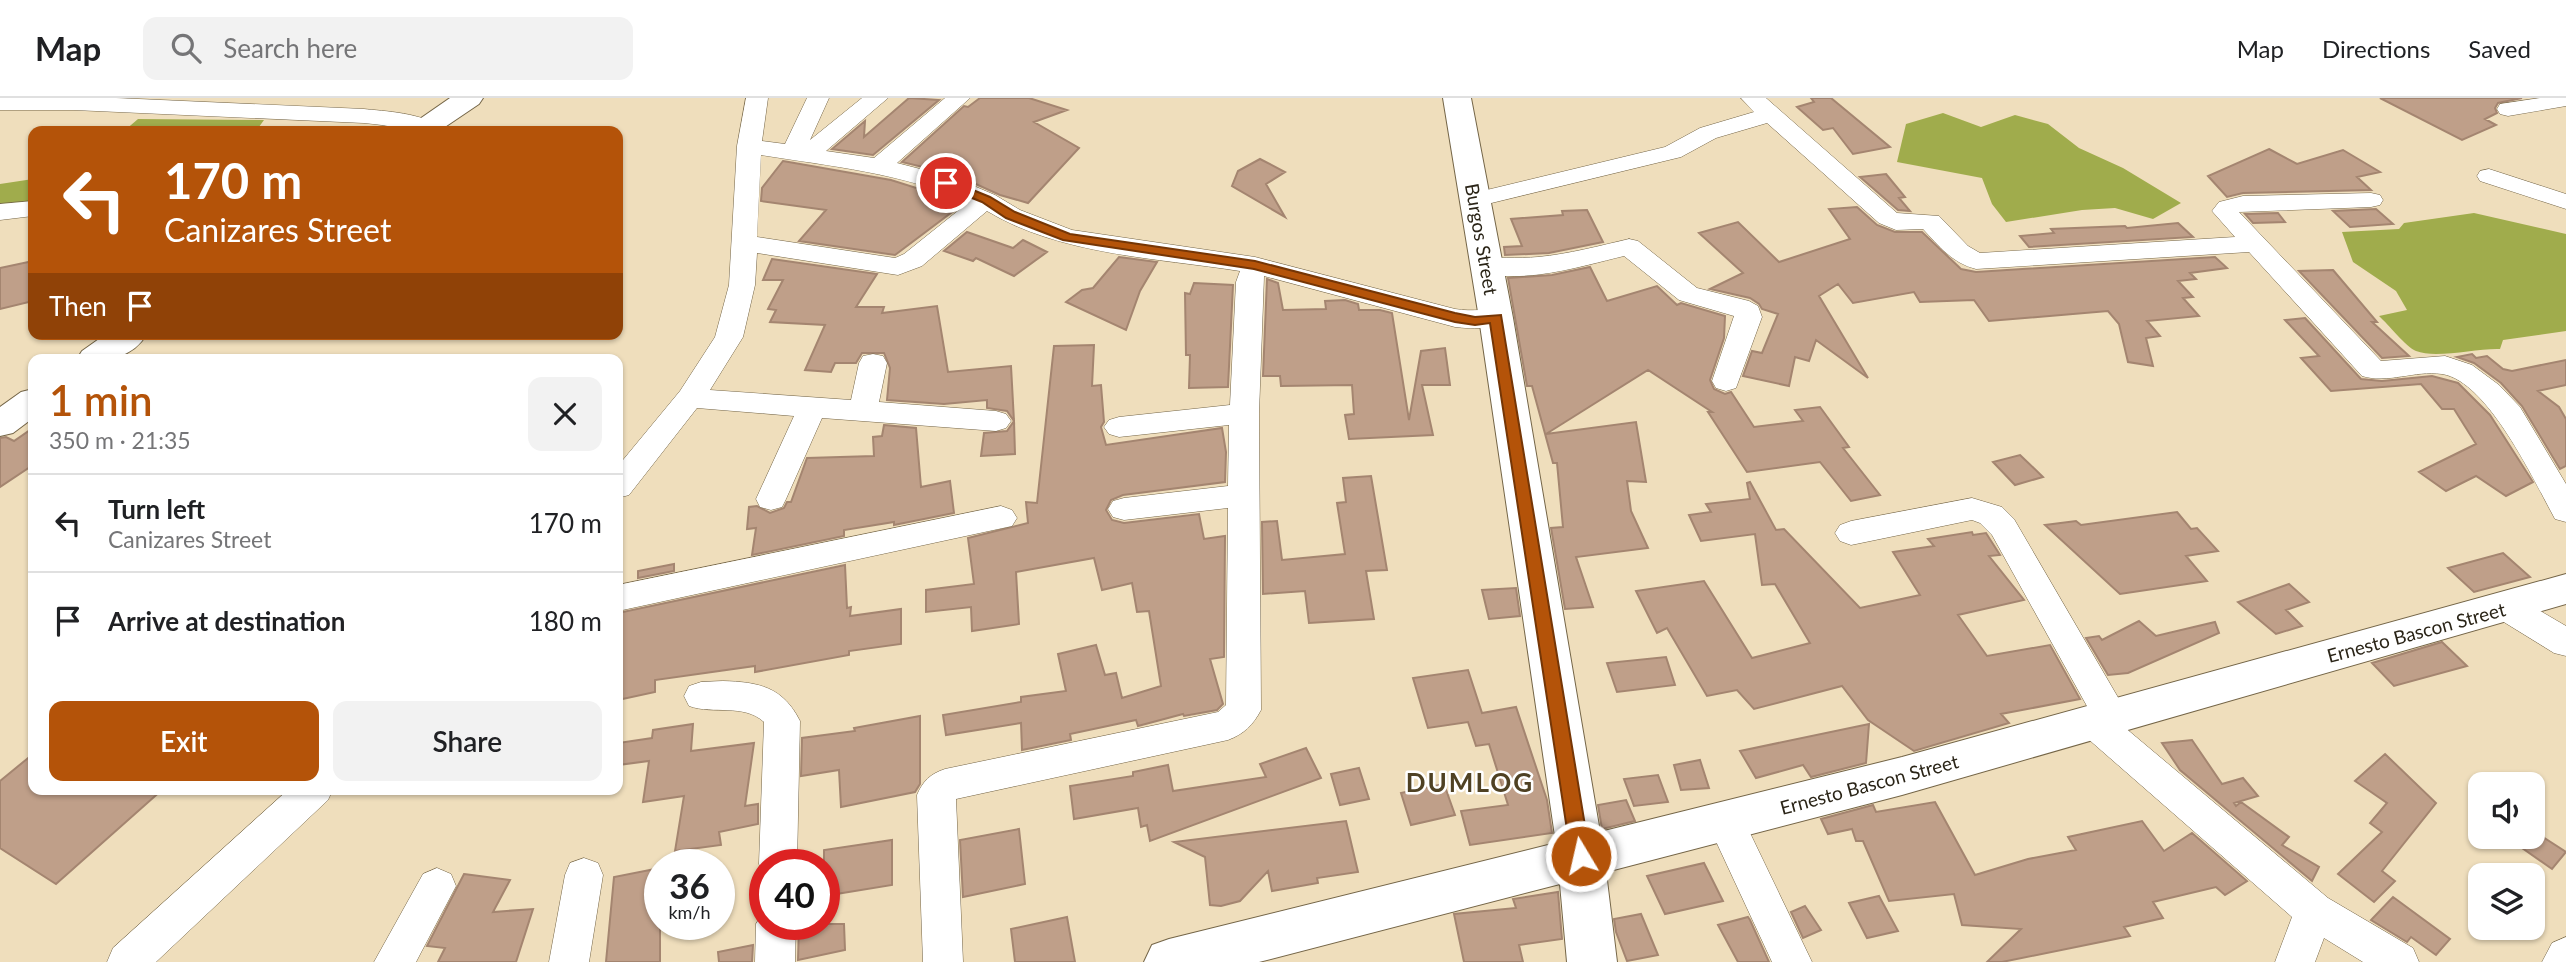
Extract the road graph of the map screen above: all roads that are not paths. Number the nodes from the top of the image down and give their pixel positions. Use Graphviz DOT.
graph roads {
  1 [pos="469,98"];
  2 [pos="757,98"];
  3 [pos="818,98"];
  4 [pos="877,98"];
  5 [pos="959,98"];
  6 [pos="1457,98"];
  7 [pos="2566,98"];
  8 [pos="0,103"];
  9 [pos="1760,107"];
  10 [pos="2508,110"];
  11 [pos="414,126"];
  12 [pos="430,126"];
  13 [pos="749,146"];
  14 [pos="799,154"];
  15 [pos="879,166"];
  16 [pos="2489,176"];
  17 [pos="986,200"];
  18 [pos="1475,200"];
  19 [pos="2371,200"];
  20 [pos="2566,202"];
  21 [pos="28,209"];
  22 [pos="0,212"];
  23 [pos="744,243"];
  24 [pos="2256,244"];
  25 [pos="1255,265"];
  26 [pos="1487,266"];
  27 [pos="1496,318"];
  28 [pos="121,340"];
  29 [pos="101,354"];
  30 [pos="873,363"];
  31 [pos="1726,381"];
  32 [pos="690,398"];
  33 [pos="28,404"];
  34 [pos="813,407"];
  35 [pos="863,410"];
  36 [pos="1244,413"];
  37 [pos="996,421"];
  38 [pos="0,424"];
  39 [pos="1119,427"];
  40 [pos="623,480"];
  41 [pos="1243,495"];
  42 [pos="771,499"];
  43 [pos="1124,509"];
  44 [pos="2566,510"];
  45 [pos="1000,518"];
  46 [pos="1851,533"];
  47 [pos="2566,589"];
  48 [pos="623,597"];
  49 [pos="2506,607"];
  50 [pos="2566,643"];
  51 [pos="701,696"];
  52 [pos="2101,718"];
  53 [pos="308,795"];
  54 [pos="1726,822"];
  55 [pos="778,849"];
  56 [pos="1581,856"];
  57 [pos="584,875"];
  58 [pos="437,886"];
  59 [pos="2314,911"];
  60 [pos="776,940"];
  61 [pos="2566,956"];
  62 [pos="127,962"];
  63 [pos="394,962"];
  64 [pos="569,962"];
  65 [pos="775,962"];
  66 [pos="943,962"];
  67 [pos="1169,962"];
  68 [pos="1592,962"];
  69 [pos="1792,962"];
  70 [pos="2295,962"];
  71 [pos="2399,962"];
  72 [pos="2562,962"];
  1 -- 12 [label="street"];
  2 -- 13 [label="street"];
  3 -- 14 [label="street"];
  4 -- 14 [label="street"];
  5 -- 15 [label="street"];
  6 -- 18 [label="street, Burgos Street"];
  7 -- 10 [label="street"];
  8 -- 11 [label="street"];
  9 -- 18 [label="street"];
  9 -- 24 [label="street"];
  13 -- 14 [label="street"];
  13 -- 23 [label="street"];
  14 -- 15 [label="street"];
  15 -- 17 [label="street"];
  16 -- 20 [label="street"];
  17 -- 23 [label="street"];
  17 -- 25 [label="street"];
  18 -- 26 [label="street, Burgos Street"];
  19 -- 24 [label="street"];
  21 -- 22 [label="street"];
  23 -- 32 [label="street"];
  24 -- 44 [label="street"];
  25 -- 27 [label="street"];
  25 -- 36 [label="street"];
  26 -- 27 [label="street, Burgos Street"];
  26 -- 31 [label="street"];
  27 -- 56 [label="street, Burgos Street"];
  28 -- 29 [label="street"];
  30 -- 35 [label="street"];
  32 -- 34 [label="street"];
  32 -- 40 [label="street"];
  33 -- 38 [label="street"];
  34 -- 35 [label="street"];
  34 -- 42 [label="street"];
  35 -- 37 [label="street"];
  36 -- 39 [label="street"];
  36 -- 41 [label="street"];
  41 -- 43 [label="street"];
  41 -- 66 [label="street"];
  45 -- 48 [label="street"];
  46 -- 52 [label="street"];
  47 -- 49 [label="street, Ernesto Bascon Street"];
  49 -- 50 [label="street"];
  49 -- 52 [label="street, Ernesto Bascon Street"];
  51 -- 55 [label="street"];
  52 -- 54 [label="street, Ernesto Bascon Street"];
  52 -- 59 [label="street"];
  53 -- 62 [label="street"];
  54 -- 56 [label="street, Ernesto Bascon Street"];
  54 -- 69 [label="street"];
  56 -- 67 [label="street, Ernesto Bascon Street"];
  56 -- 68 [label="street, Burgos Street"];
  57 -- 64 [label="street"];
  58 -- 63 [label="street"];
  59 -- 70 [label="street"];
  59 -- 71 [label="street"];
  60 -- 65 [label="street"];
  61 -- 72 [label="street"];
}
